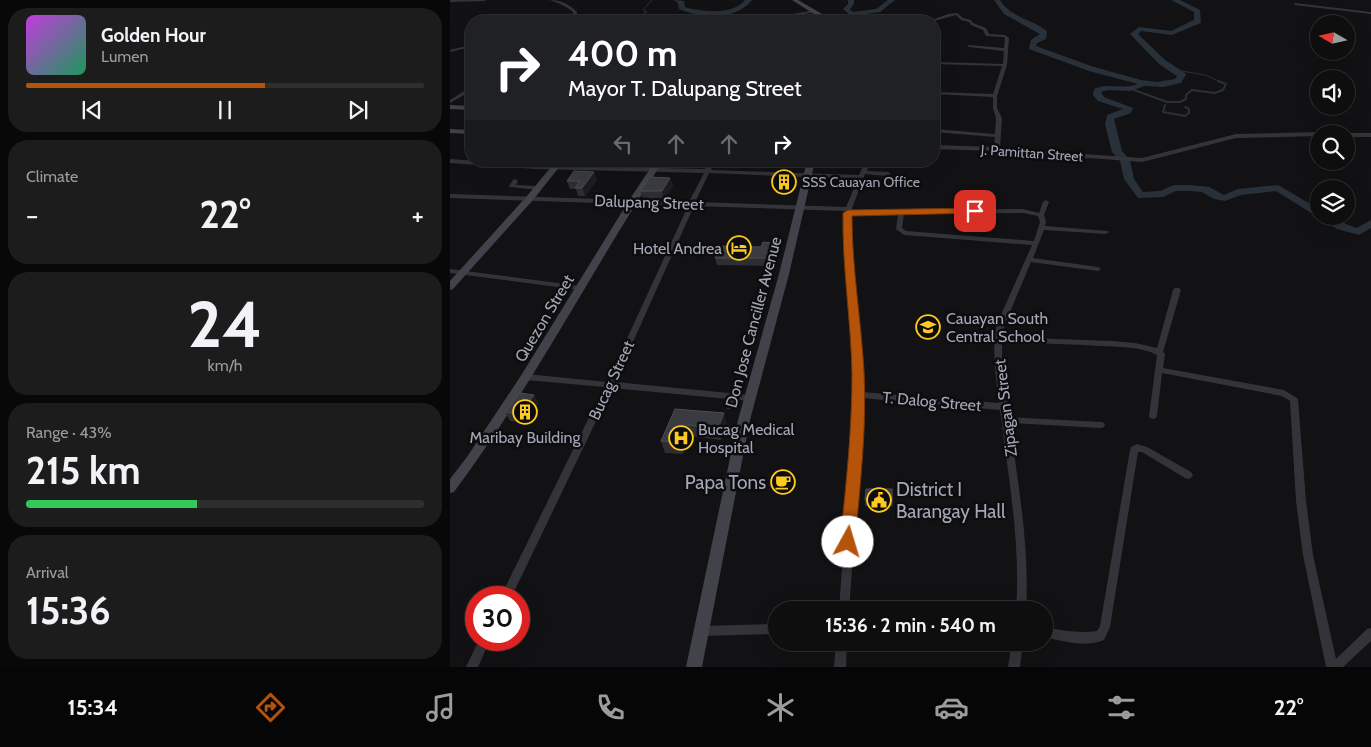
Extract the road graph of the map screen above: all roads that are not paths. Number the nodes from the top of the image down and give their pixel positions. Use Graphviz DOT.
graph roads {
  1 [pos="484,0"];
  2 [pos="552,0"];
  3 [pos="794,0"];
  4 [pos="450,1"];
  5 [pos="1295,4"];
  6 [pos="815,11"];
  7 [pos="1371,13"];
  8 [pos="575,15"];
  9 [pos="790,15"];
  10 [pos="820,15"];
  11 [pos="940,18"];
  12 [pos="969,46"];
  13 [pos="465,47"];
  14 [pos="1008,50"];
  15 [pos="450,51"];
  16 [pos="940,63"];
  17 [pos="1005,65"];
  18 [pos="465,93"];
  19 [pos="940,93"];
  20 [pos="450,95"];
  21 [pos="995,96"];
  22 [pos="458,97"];
  23 [pos="450,102"];
  24 [pos="450,107"];
  25 [pos="465,108"];
  26 [pos="450,131"];
  27 [pos="940,131"];
  28 [pos="465,132"];
  29 [pos="1310,134"];
  30 [pos="1355,134"];
  31 [pos="1371,135"];
  32 [pos="998,136"];
  33 [pos="940,147"];
  34 [pos="997,149"];
  35 [pos="450,161"];
  36 [pos="465,162"];
  37 [pos="555,167"];
  38 [pos="655,167"];
  39 [pos="673,167"];
  40 [pos="710,167"];
  41 [pos="810,167"];
  42 [pos="866,167"];
  43 [pos="708,171"];
  44 [pos="863,174"];
  45 [pos="888,174"];
  46 [pos="807,177"];
  47 [pos="515,181"];
  48 [pos="538,188"];
  49 [pos="450,196"];
  50 [pos="530,198"];
  51 [pos="632,202"];
  52 [pos="1046,202"];
  53 [pos="694,203"];
  54 [pos="799,208"];
  55 [pos="848,211"];
  56 [pos="900,212"];
  57 [pos="1041,215"];
  58 [pos="1042,228"];
  59 [pos="1106,232"];
  60 [pos="1036,243"];
  61 [pos="1030,260"];
  62 [pos="1098,269"];
  63 [pos="450,271"];
  64 [pos="463,272"];
  65 [pos="450,287"];
  66 [pos="580,288"];
  67 [pos="1177,290"];
  68 [pos="998,340"];
  69 [pos="1160,351"];
  70 [pos="1159,370"];
  71 [pos="526,377"];
  72 [pos="609,386"];
  73 [pos="858,395"];
  74 [pos="750,398"];
  75 [pos="1005,407"];
  76 [pos="1153,416"];
  77 [pos="1006,420"];
  78 [pos="1101,424"];
  79 [pos="1188,475"];
  80 [pos="453,479"];
  81 [pos="450,488"];
  82 [pos="511,586"];
  83 [pos="845,601"];
  84 [pos="1022,601"];
  85 [pos="768,629"];
  86 [pos="701,631"];
  87 [pos="1053,633"];
  88 [pos="1371,633"];
  89 [pos="479,651"];
  90 [pos="841,651"];
  91 [pos="1017,651"];
  92 [pos="472,667"];
  93 [pos="694,667"];
  94 [pos="840,667"];
  95 [pos="1014,667"];
  96 [pos="1334,667"];
  1 -- 4 [label="street"];
  2 -- 8 [label="street"];
  3 -- 6 [label="main road"];
  5 -- 7 [label="street"];
  6 -- 9 [label="street"];
  6 -- 10 [label="main road"];
  11 -- 14 [label="street"];
  12 -- 14 [label="street"];
  13 -- 15 [label="street"];
  14 -- 17 [label="street"];
  16 -- 17 [label="street"];
  17 -- 21 [label="street"];
  18 -- 22 [label="street"];
  19 -- 21 [label="street"];
  20 -- 22 [label="street"];
  21 -- 32 [label="street"];
  22 -- 23 [label="street"];
  24 -- 25 [label="main road"];
  26 -- 28 [label="main road"];
  27 -- 32 [label="street"];
  29 -- 34 [label="street, J. Pamittan Street"];
  30 -- 31 [label="street"];
  32 -- 34 [label="street"];
  33 -- 34 [label="street, J. Pamittan Street"];
  35 -- 36 [label="street"];
  37 -- 48 [label="main road"];
  38 -- 51 [label="main road, Quezon Street"];
  39 -- 43 [label="street"];
  40 -- 43 [label="street, Bucag Street"];
  41 -- 46 [label="main road, Don Jose Canciller Avenue"];
  42 -- 44 [label="street"];
  43 -- 46 [label="street"];
  43 -- 53 [label="street, Bucag Street"];
  44 -- 45 [label="street"];
  44 -- 46 [label="street"];
  44 -- 55 [label="street"];
  46 -- 54 [label="main road, Don Jose Canciller Avenue"];
  47 -- 48 [label="street"];
  48 -- 50 [label="main road"];
  49 -- 50 [label="street, Dalupang Street"];
  50 -- 51 [label="street, Dalupang Street"];
  50 -- 64 [label="main road"];
  51 -- 53 [label="street, Dalupang Street"];
  51 -- 66 [label="main road, Quezon Street"];
  52 -- 57 [label="street"];
  53 -- 54 [label="street, Dalupang Street"];
  53 -- 72 [label="street, Bucag Street"];
  54 -- 55 [label="street, Dalupang Street"];
  54 -- 74 [label="main road, Don Jose Canciller Avenue"];
  55 -- 56 [label="street, Dalupang Street"];
  55 -- 73 [label="street"];
  56 -- 57 [label="street, Dalupang Street"];
  56 -- 60 [label="street"];
  57 -- 58 [label="street, Zipagan Street"];
  58 -- 59 [label="street"];
  58 -- 60 [label="street, Zipagan Street"];
  60 -- 61 [label="street, Zipagan Street"];
  61 -- 62 [label="street"];
  61 -- 68 [label="street, Zipagan Street"];
  63 -- 64 [label="street"];
  64 -- 65 [label="main road"];
  64 -- 66 [label="street"];
  66 -- 71 [label="main road, Quezon Street"];
  67 -- 69 [label="street"];
  68 -- 69 [label="street"];
  68 -- 75 [label="street, Zipagan Street"];
  69 -- 70 [label="street"];
  70 -- 76 [label="street"];
  70 -- 96 [label="street"];
  71 -- 72 [label="street"];
  71 -- 80 [label="main road, Quezon Street"];
  72 -- 74 [label="street"];
  72 -- 82 [label="street, Bucag Street"];
  73 -- 75 [label="street, T. Dalog Street"];
  73 -- 83 [label="street"];
  74 -- 86 [label="main road, Don Jose Canciller Avenue"];
  75 -- 77 [label="street, Zipagan Street"];
  77 -- 78 [label="street"];
  77 -- 84 [label="street, Zipagan Street"];
  79 -- 87 [label="street"];
  80 -- 81 [label="main road, Quezon Street"];
  85 -- 86 [label="street"];
  86 -- 93 [label="main road, Don Jose Canciller Avenue"];
  88 -- 96 [label="street"];
  89 -- 92 [label="street"];
  90 -- 94 [label="street"];
  91 -- 95 [label="street"];
}
